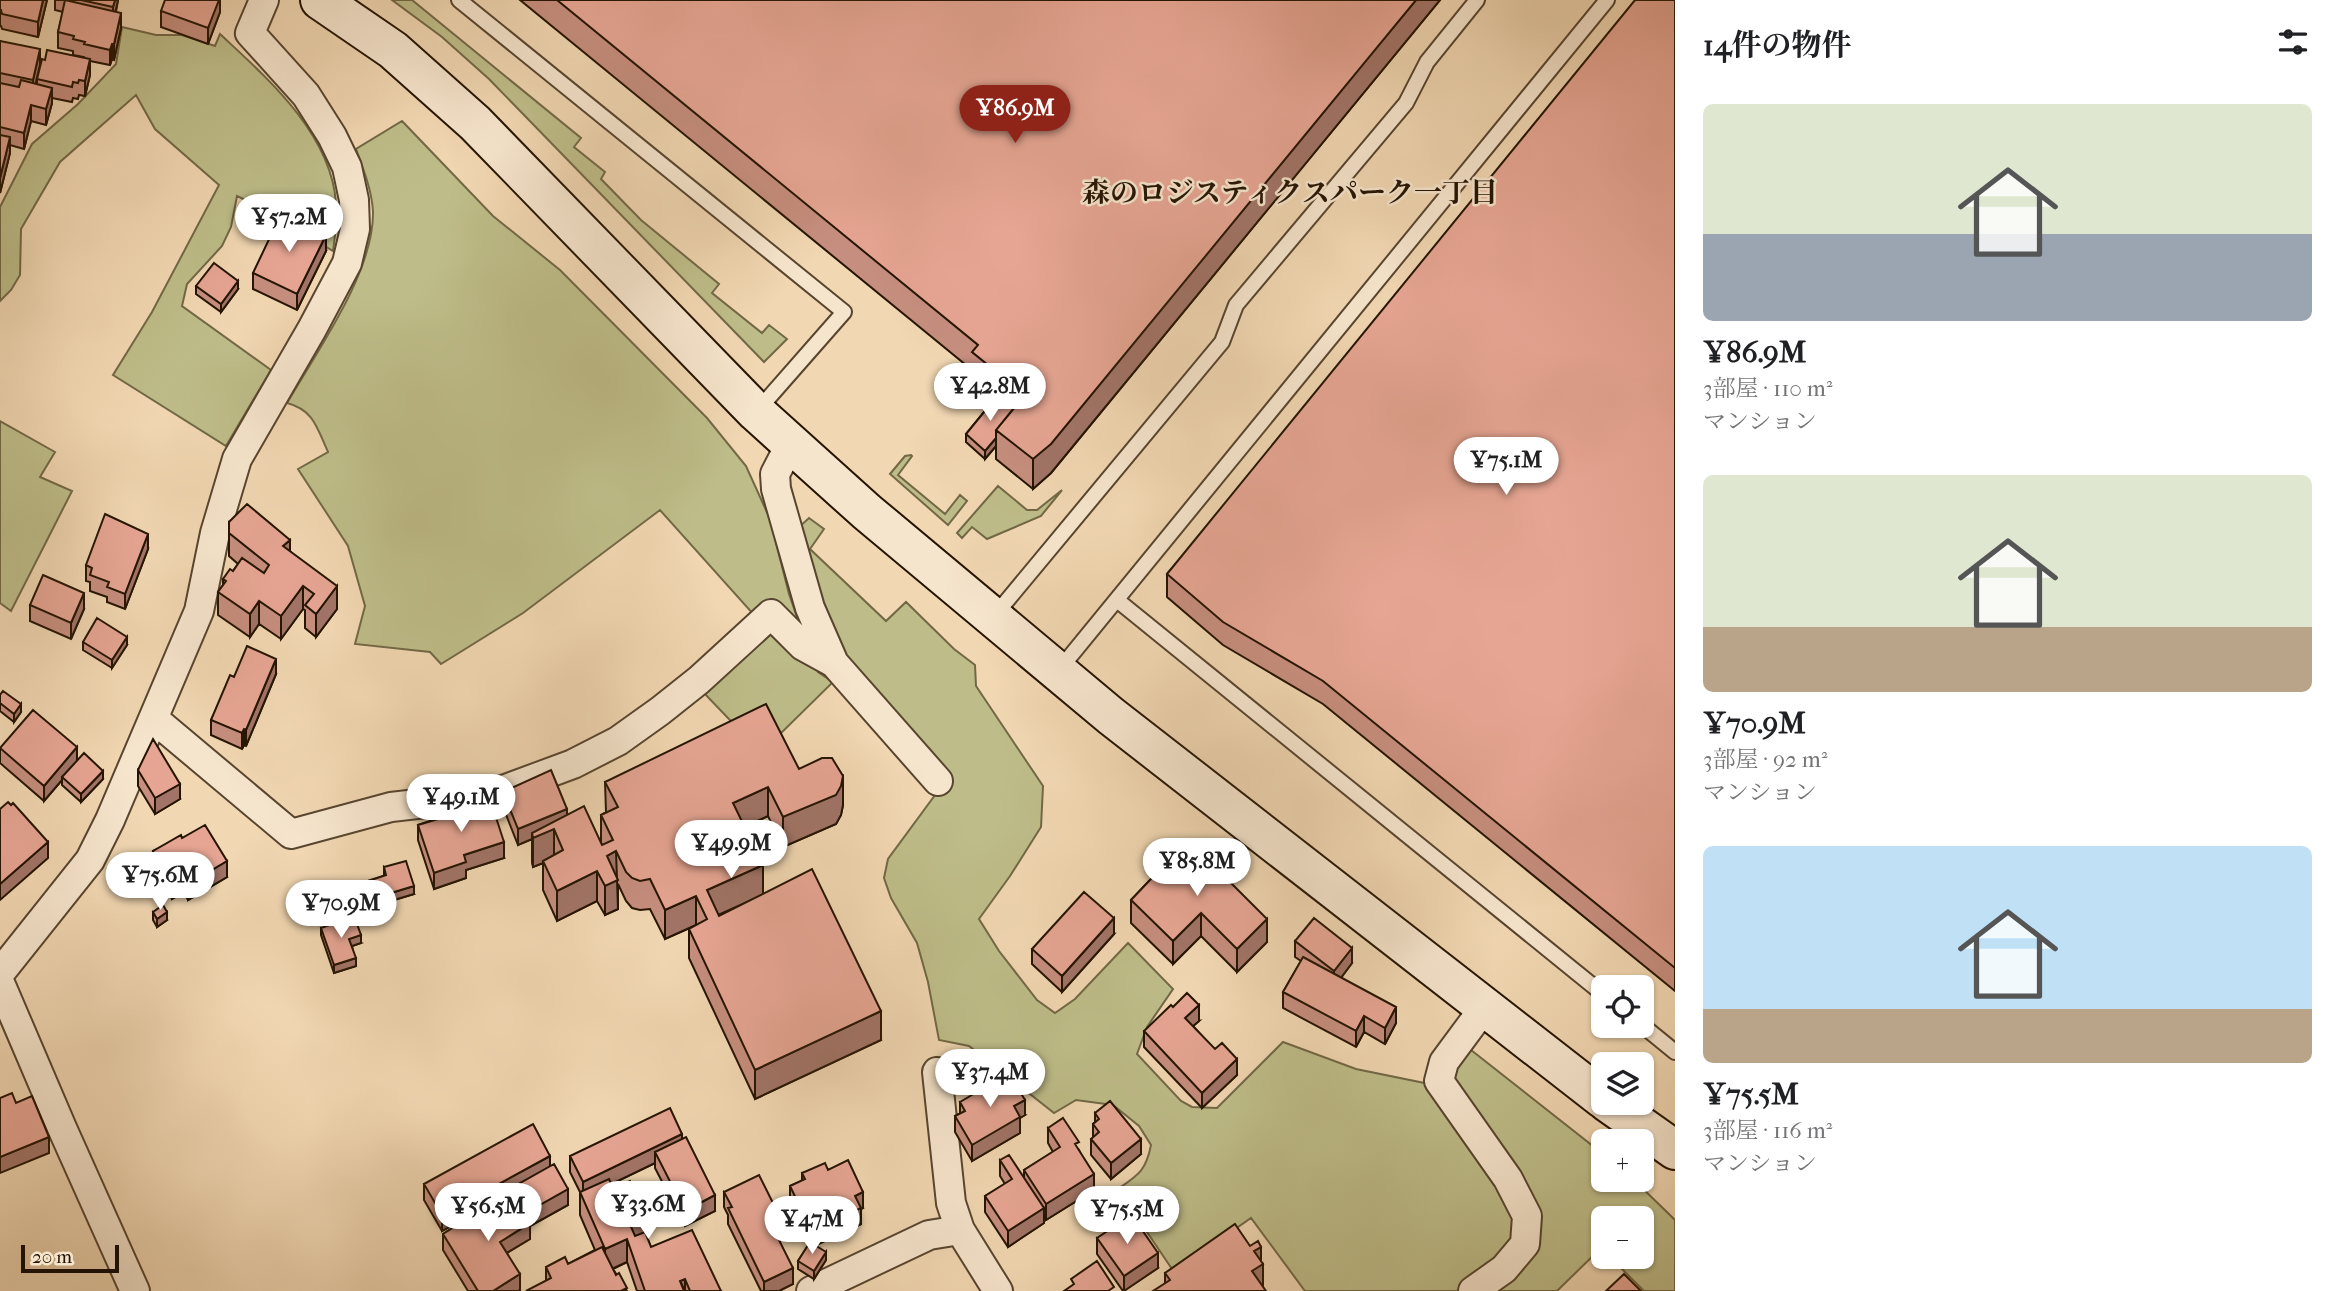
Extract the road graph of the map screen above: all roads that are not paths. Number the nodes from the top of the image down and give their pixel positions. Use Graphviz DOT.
graph roads {
  1 [pos="264,0"];
  2 [pos="320,0"];
  3 [pos="459,0"];
  4 [pos="1477,0"];
  5 [pos="1607,0"];
  6 [pos="756,412"];
  7 [pos="790,445"];
  8 [pos="1117,600"];
  9 [pos="994,616"];
  10 [pos="834,663"];
  11 [pos="1059,671"];
  12 [pos="154,719"];
  13 [pos="938,781"];
  14 [pos="0,973"];
  15 [pos="0,983"];
  16 [pos="1591,984"];
  17 [pos="1484,1008"];
  18 [pos="1654,1035"];
  19 [pos="1675,1052"];
  20 [pos="937,1072"];
  21 [pos="1591,1090"];
  22 [pos="1625,1115"];
  23 [pos="1675,1150"];
  24 [pos="960,1230"];
  25 [pos="135,1291"];
  26 [pos="811,1291"];
  27 [pos="998,1291"];
  28 [pos="1474,1291"];
  1 -- 12 [label="street"];
  2 -- 6 [label="street"];
  3 -- 6 [label="lane"];
  4 -- 9 [label="lane"];
  5 -- 8 [label="lane"];
  6 -- 7 [label="street"];
  7 -- 9 [label="street"];
  7 -- 10 [label="street"];
  8 -- 11 [label="lane"];
  8 -- 16 [label="lane"];
  9 -- 11 [label="street"];
  10 -- 12 [label="street"];
  10 -- 13 [label="street"];
  11 -- 17 [label="street"];
  12 -- 14 [label="street"];
  15 -- 25 [label="street"];
  17 -- 21 [label="street"];
  17 -- 28 [label="street"];
  18 -- 19 [label="lane"];
  20 -- 24 [label="street"];
  22 -- 23 [label="street"];
  24 -- 26 [label="street"];
  24 -- 27 [label="street"];
}
